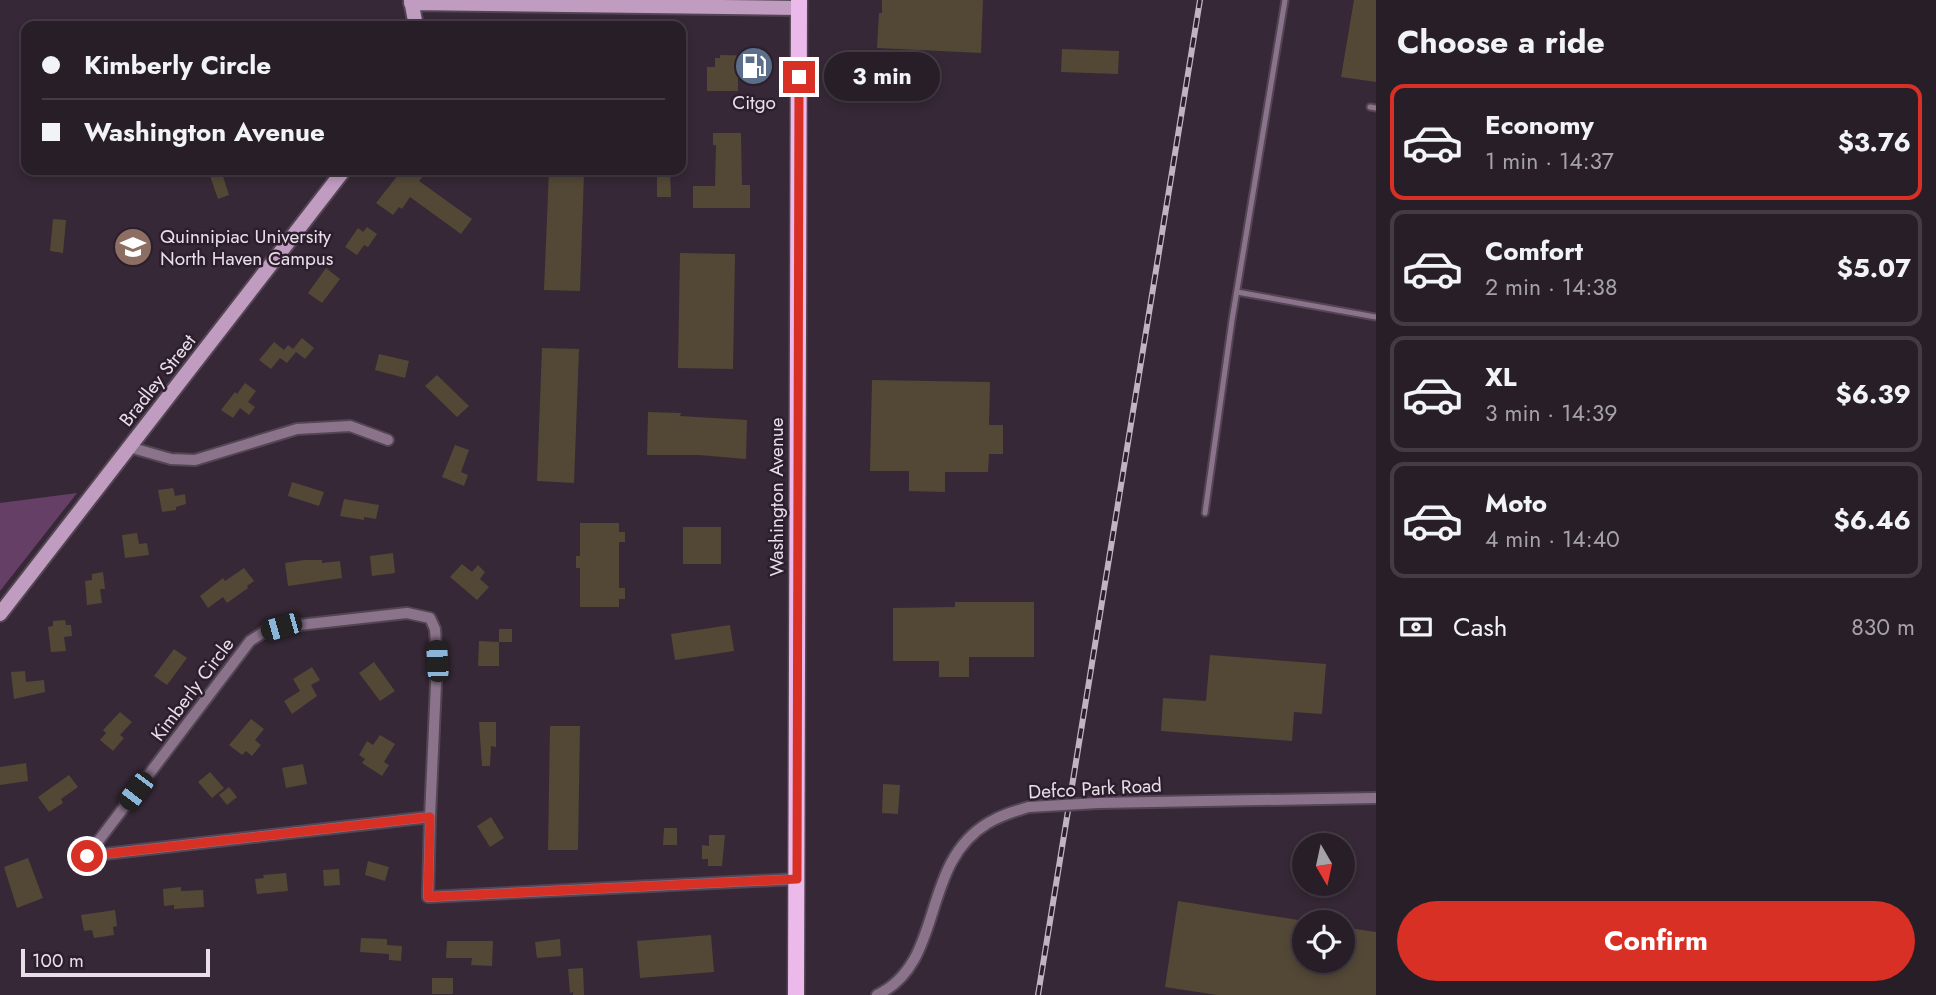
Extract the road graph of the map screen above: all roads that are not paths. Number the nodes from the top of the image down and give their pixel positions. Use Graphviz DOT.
graph roads {
  1 [pos="1285,0"];
  2 [pos="411,1"];
  3 [pos="565,2"];
  4 [pos="799,4"];
  5 [pos="414,21"];
  6 [pos="340,175"];
  7 [pos="1237,292"];
  8 [pos="1376,317"];
  9 [pos="388,440"];
  10 [pos="129,447"];
  11 [pos="1205,513"];
  12 [pos="0,614"];
  13 [pos="1376,798"];
  14 [pos="430,817"];
  15 [pos="797,879"];
  16 [pos="796,995"];
  17 [pos="877,995"];
  1 -- 7 [label="lane"];
  2 -- 3 [label="street"];
  2 -- 5 [label="street"];
  3 -- 4 [label="street"];
  4 -- 15 [label="main road, Washington Avenue"];
  6 -- 10 [label="street, Bradley Street"];
  7 -- 8 [label="lane"];
  7 -- 11 [label="lane"];
  9 -- 10 [label="street"];
  10 -- 12 [label="street, Bradley Street"];
  13 -- 17 [label="street, Defco Park Road, bridge"];
  14 -- 14 [label="street, Kimberly Circle"];
  14 -- 15 [label="street, Kimberly Circle"];
  15 -- 16 [label="main road, Washington Avenue"];
}
